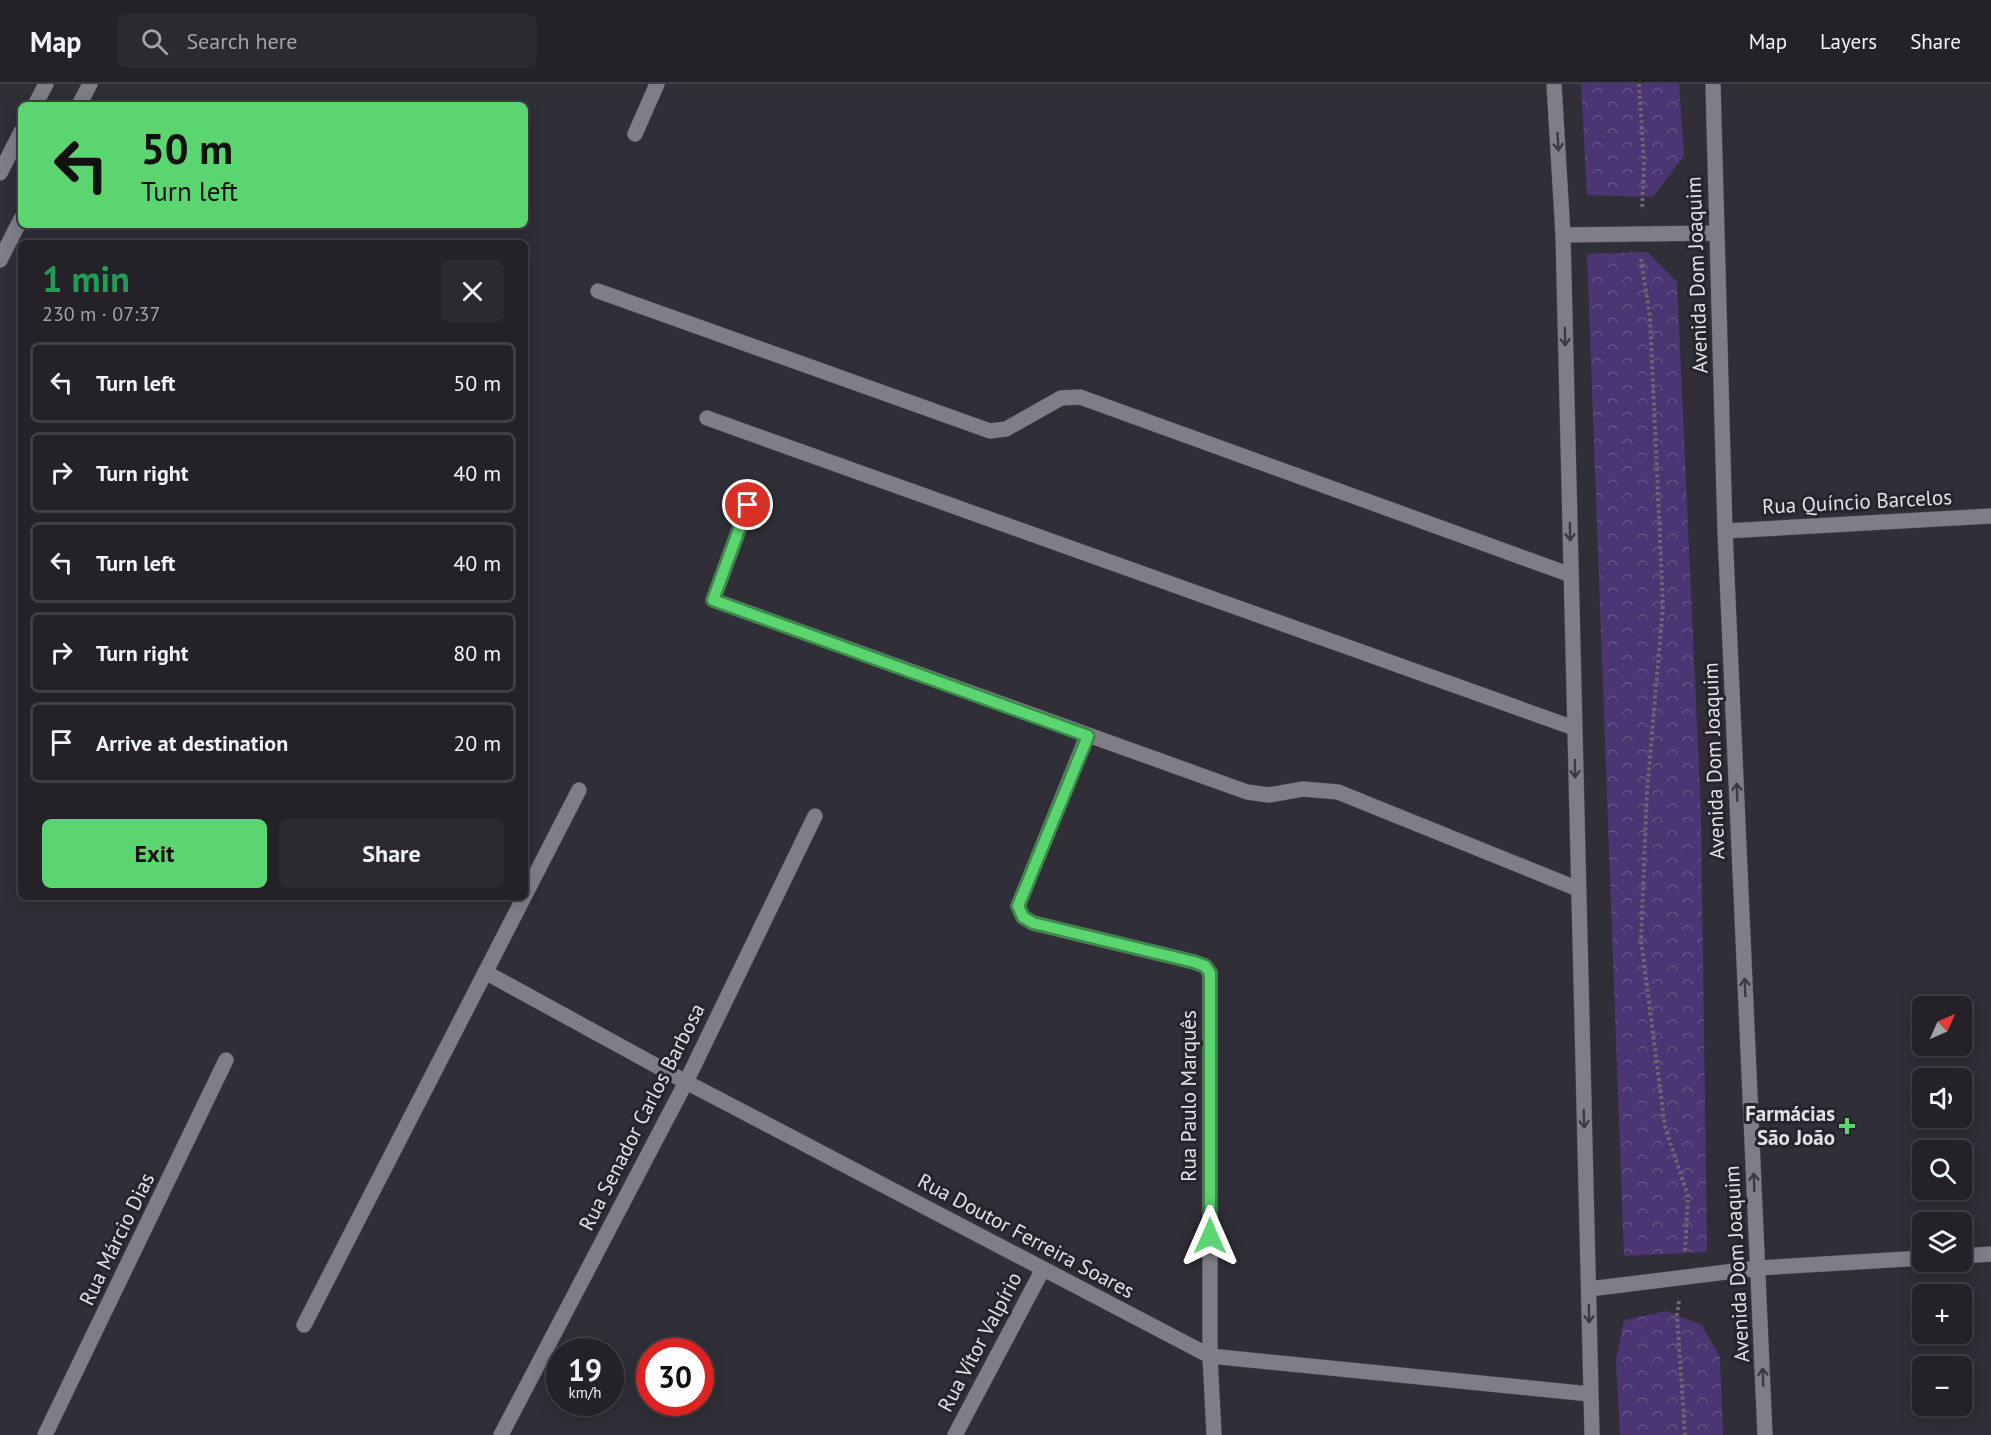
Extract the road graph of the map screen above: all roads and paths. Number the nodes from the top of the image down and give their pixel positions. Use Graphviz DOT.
graph roads {
  1 [pos="46,84"];
  2 [pos="90,84"];
  3 [pos="657,84"];
  4 [pos="1554,84"];
  5 [pos="1639,84"];
  6 [pos="1713,84"];
  7 [pos="37,102"];
  8 [pos="81,102"];
  9 [pos="635,134"];
  10 [pos="18,138"];
  11 [pos="0,173"];
  12 [pos="18,225"];
  13 [pos="1717,232"];
  14 [pos="1641,234"];
  15 [pos="1563,235"];
  16 [pos="0,260"];
  17 [pos="598,291"];
  18 [pos="707,418"];
  19 [pos="748,505"];
  20 [pos="1991,516"];
  21 [pos="1725,531"];
  22 [pos="1571,575"];
  23 [pos="1574,728"];
  24 [pos="1088,736"];
  25 [pos="579,790"];
  26 [pos="815,816"];
  27 [pos="528,888"];
  28 [pos="1578,889"];
  29 [pos="522,900"];
  30 [pos="485,972"];
  31 [pos="226,1060"];
  32 [pos="686,1082"];
  33 [pos="1991,1254"];
  34 [pos="1972,1255"];
  35 [pos="1912,1259"];
  36 [pos="1759,1268"];
  37 [pos="1043,1269"];
  38 [pos="1684,1275"];
  39 [pos="1589,1289"];
  40 [pos="304,1325"];
  41 [pos="1210,1356"];
  42 [pos="1590,1394"];
  43 [pos="45,1435"];
  44 [pos="501,1435"];
  45 [pos="955,1435"];
  46 [pos="1214,1435"];
  47 [pos="1592,1435"];
  48 [pos="1686,1435"];
  49 [pos="1766,1435"];
  1 -- 7 [label="street"];
  2 -- 8 [label="street"];
  3 -- 9 [label="street"];
  4 -- 15 [label="street, one-way"];
  5 -- 14 [label="path"];
  6 -- 13 [label="street, Avenida Dom Joaquim"];
  10 -- 11 [label="street"];
  12 -- 16 [label="street"];
  13 -- 14 [label="street"];
  13 -- 21 [label="street, Avenida Dom Joaquim"];
  14 -- 15 [label="street"];
  14 -- 38 [label="path"];
  15 -- 22 [label="street, one-way"];
  17 -- 22 [label="street"];
  18 -- 23 [label="street"];
  19 -- 24 [label="street"];
  20 -- 21 [label="street, Rua Quíncio Barcelos"];
  36 -- 21 [label="street, Avenida Dom Joaquim, one-way"];
  22 -- 23 [label="street"];
  23 -- 28 [label="street, one-way"];
  24 -- 28 [label="street"];
  24 -- 41 [label="street, Rua Paulo Marquês"];
  25 -- 27 [label="street"];
  26 -- 32 [label="street, Rua Senador Carlos Barbosa"];
  28 -- 39 [label="street, one-way"];
  29 -- 30 [label="street"];
  30 -- 32 [label="street, Rua Doutor Ferreira Soares"];
  30 -- 40 [label="street"];
  31 -- 43 [label="street, Rua Márcio Dias"];
  32 -- 37 [label="street, Rua Doutor Ferreira Soares"];
  32 -- 44 [label="street, Rua Senador Carlos Barbosa"];
  33 -- 34 [label="street"];
  35 -- 36 [label="street"];
  36 -- 38 [label="street"];
  49 -- 36 [label="street, Avenida Dom Joaquim, one-way"];
  37 -- 41 [label="street, Rua Doutor Ferreira Soares"];
  37 -- 45 [label="street, Rua Vítor Valpírio"];
  38 -- 39 [label="street"];
  38 -- 48 [label="path"];
  39 -- 42 [label="street, one-way"];
  41 -- 42 [label="street, Rua Doutor Ferreira Soares"];
  41 -- 46 [label="street, Rua Paulo Marquês"];
  42 -- 47 [label="street"];
}
